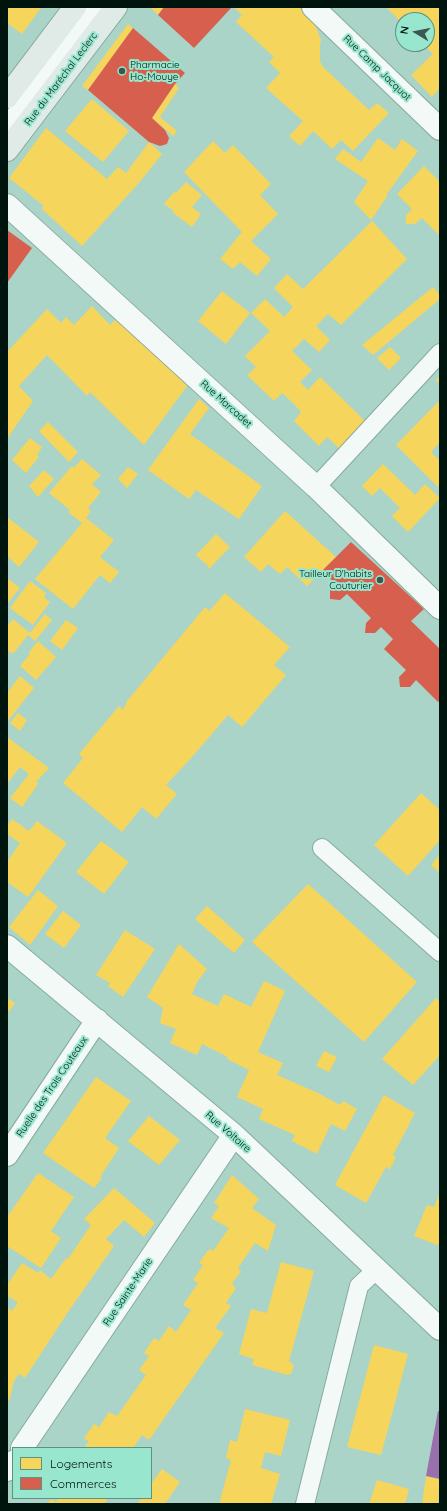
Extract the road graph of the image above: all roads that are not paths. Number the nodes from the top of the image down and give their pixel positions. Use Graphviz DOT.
graph roads {
  1 [pos="75,7"];
  2 [pos="96,7"];
  3 [pos="116,7"];
  4 [pos="313,7"];
  5 [pos="7,97"];
  6 [pos="7,126"];
  7 [pos="440,129"];
  8 [pos="7,150"];
  9 [pos="7,205"];
  10 [pos="440,353"];
  11 [pos="316,487"];
  12 [pos="440,608"];
  13 [pos="322,848"];
  14 [pos="7,946"];
  15 [pos="440,952"];
  16 [pos="96,1020"];
  17 [pos="234,1135"];
  18 [pos="7,1155"];
  19 [pos="377,1269"];
  20 [pos="440,1328"];
  21 [pos="23,1447"];
  22 [pos="305,1504"];
  1 -- 5 [label="street"];
  2 -- 6 [label="lane, Rue du Maréchal Leclerc"];
  3 -- 8 [label="street, Rue du Maréchal Leclerc"];
  4 -- 7 [label="street, Rue Camp Jacquot"];
  9 -- 11 [label="street, Rue Marcadet"];
  10 -- 11 [label="lane"];
  11 -- 12 [label="street, Rue Marcadet"];
  13 -- 15 [label="lane"];
  14 -- 16 [label="street, Rue Voltaire"];
  16 -- 17 [label="street, Rue Voltaire"];
  16 -- 18 [label="street, Ruelle des Trois Couteaux"];
  17 -- 19 [label="street, Rue Voltaire"];
  17 -- 21 [label="street, Rue Sainte-Marie"];
  19 -- 20 [label="street, Rue Voltaire"];
  19 -- 22 [label="lane"];
}
